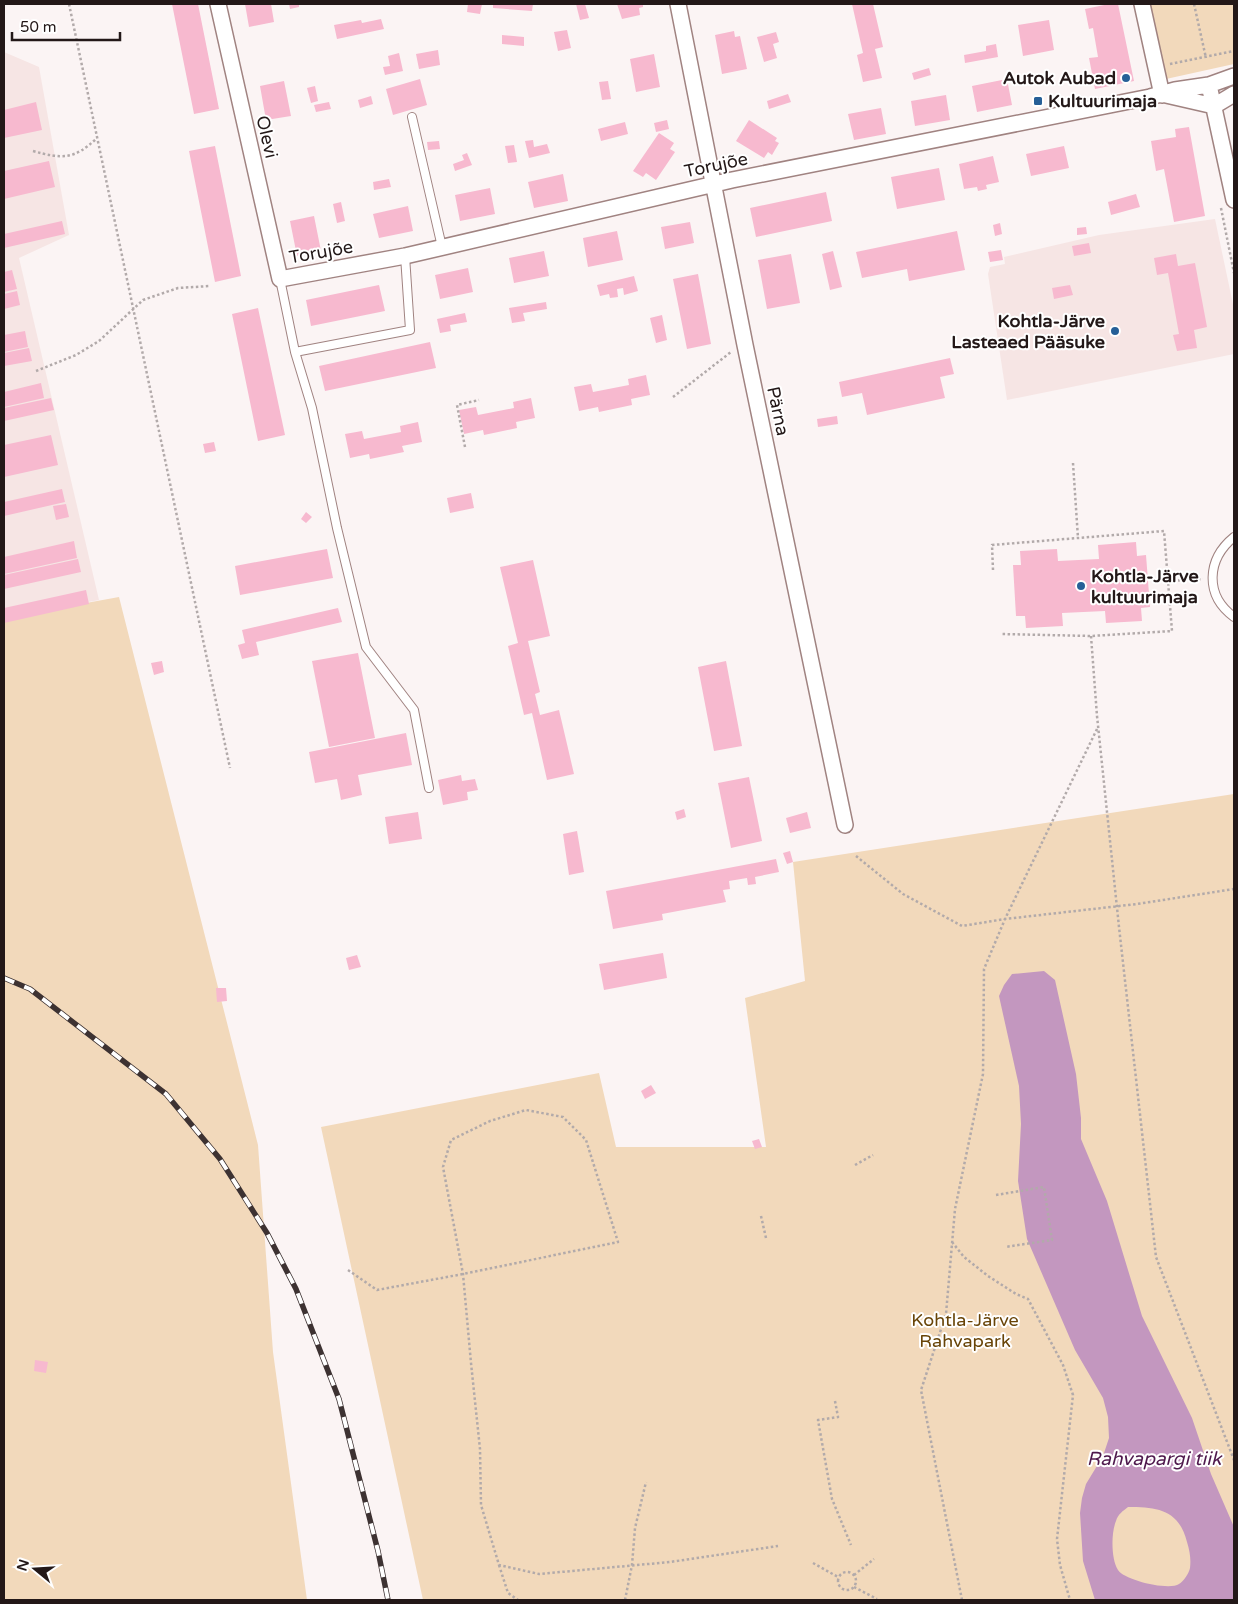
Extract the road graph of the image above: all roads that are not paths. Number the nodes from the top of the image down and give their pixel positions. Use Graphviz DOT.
graph roads {
  1 [pos="218,4"];
  2 [pos="678,4"];
  3 [pos="1142,4"];
  4 [pos="1234,76"];
  5 [pos="1209,85"];
  6 [pos="1234,94"];
  7 [pos="1162,95"];
  8 [pos="1214,106"];
  9 [pos="412,117"];
  10 [pos="714,185"];
  11 [pos="1234,200"];
  12 [pos="442,247"];
  13 [pos="405,256"];
  14 [pos="280,279"];
  15 [pos="295,352"];
  16 [pos="1234,537"];
  17 [pos="1234,617"];
  18 [pos="429,788"];
  19 [pos="845,825"];
  1 -- 14 [label="street, Olevi"];
  2 -- 10 [label="street, Pärna"];
  3 -- 7 [label="street"];
  4 -- 5 [label="street, Torujõe"];
  5 -- 7 [label="street, Torujõe"];
  5 -- 8 [label="street"];
  6 -- 8 [label="street"];
  7 -- 8 [label="street, Torujõe"];
  7 -- 10 [label="street, Torujõe"];
  8 -- 11 [label="street"];
  9 -- 12 [label="lane"];
  10 -- 12 [label="street, Torujõe"];
  10 -- 19 [label="street, Pärna"];
  12 -- 13 [label="street, Torujõe"];
  13 -- 14 [label="street, Torujõe"];
  13 -- 15 [label="lane"];
  14 -- 15 [label="lane"];
  15 -- 18 [label="lane"];
  16 -- 17 [label="lane"];
}
